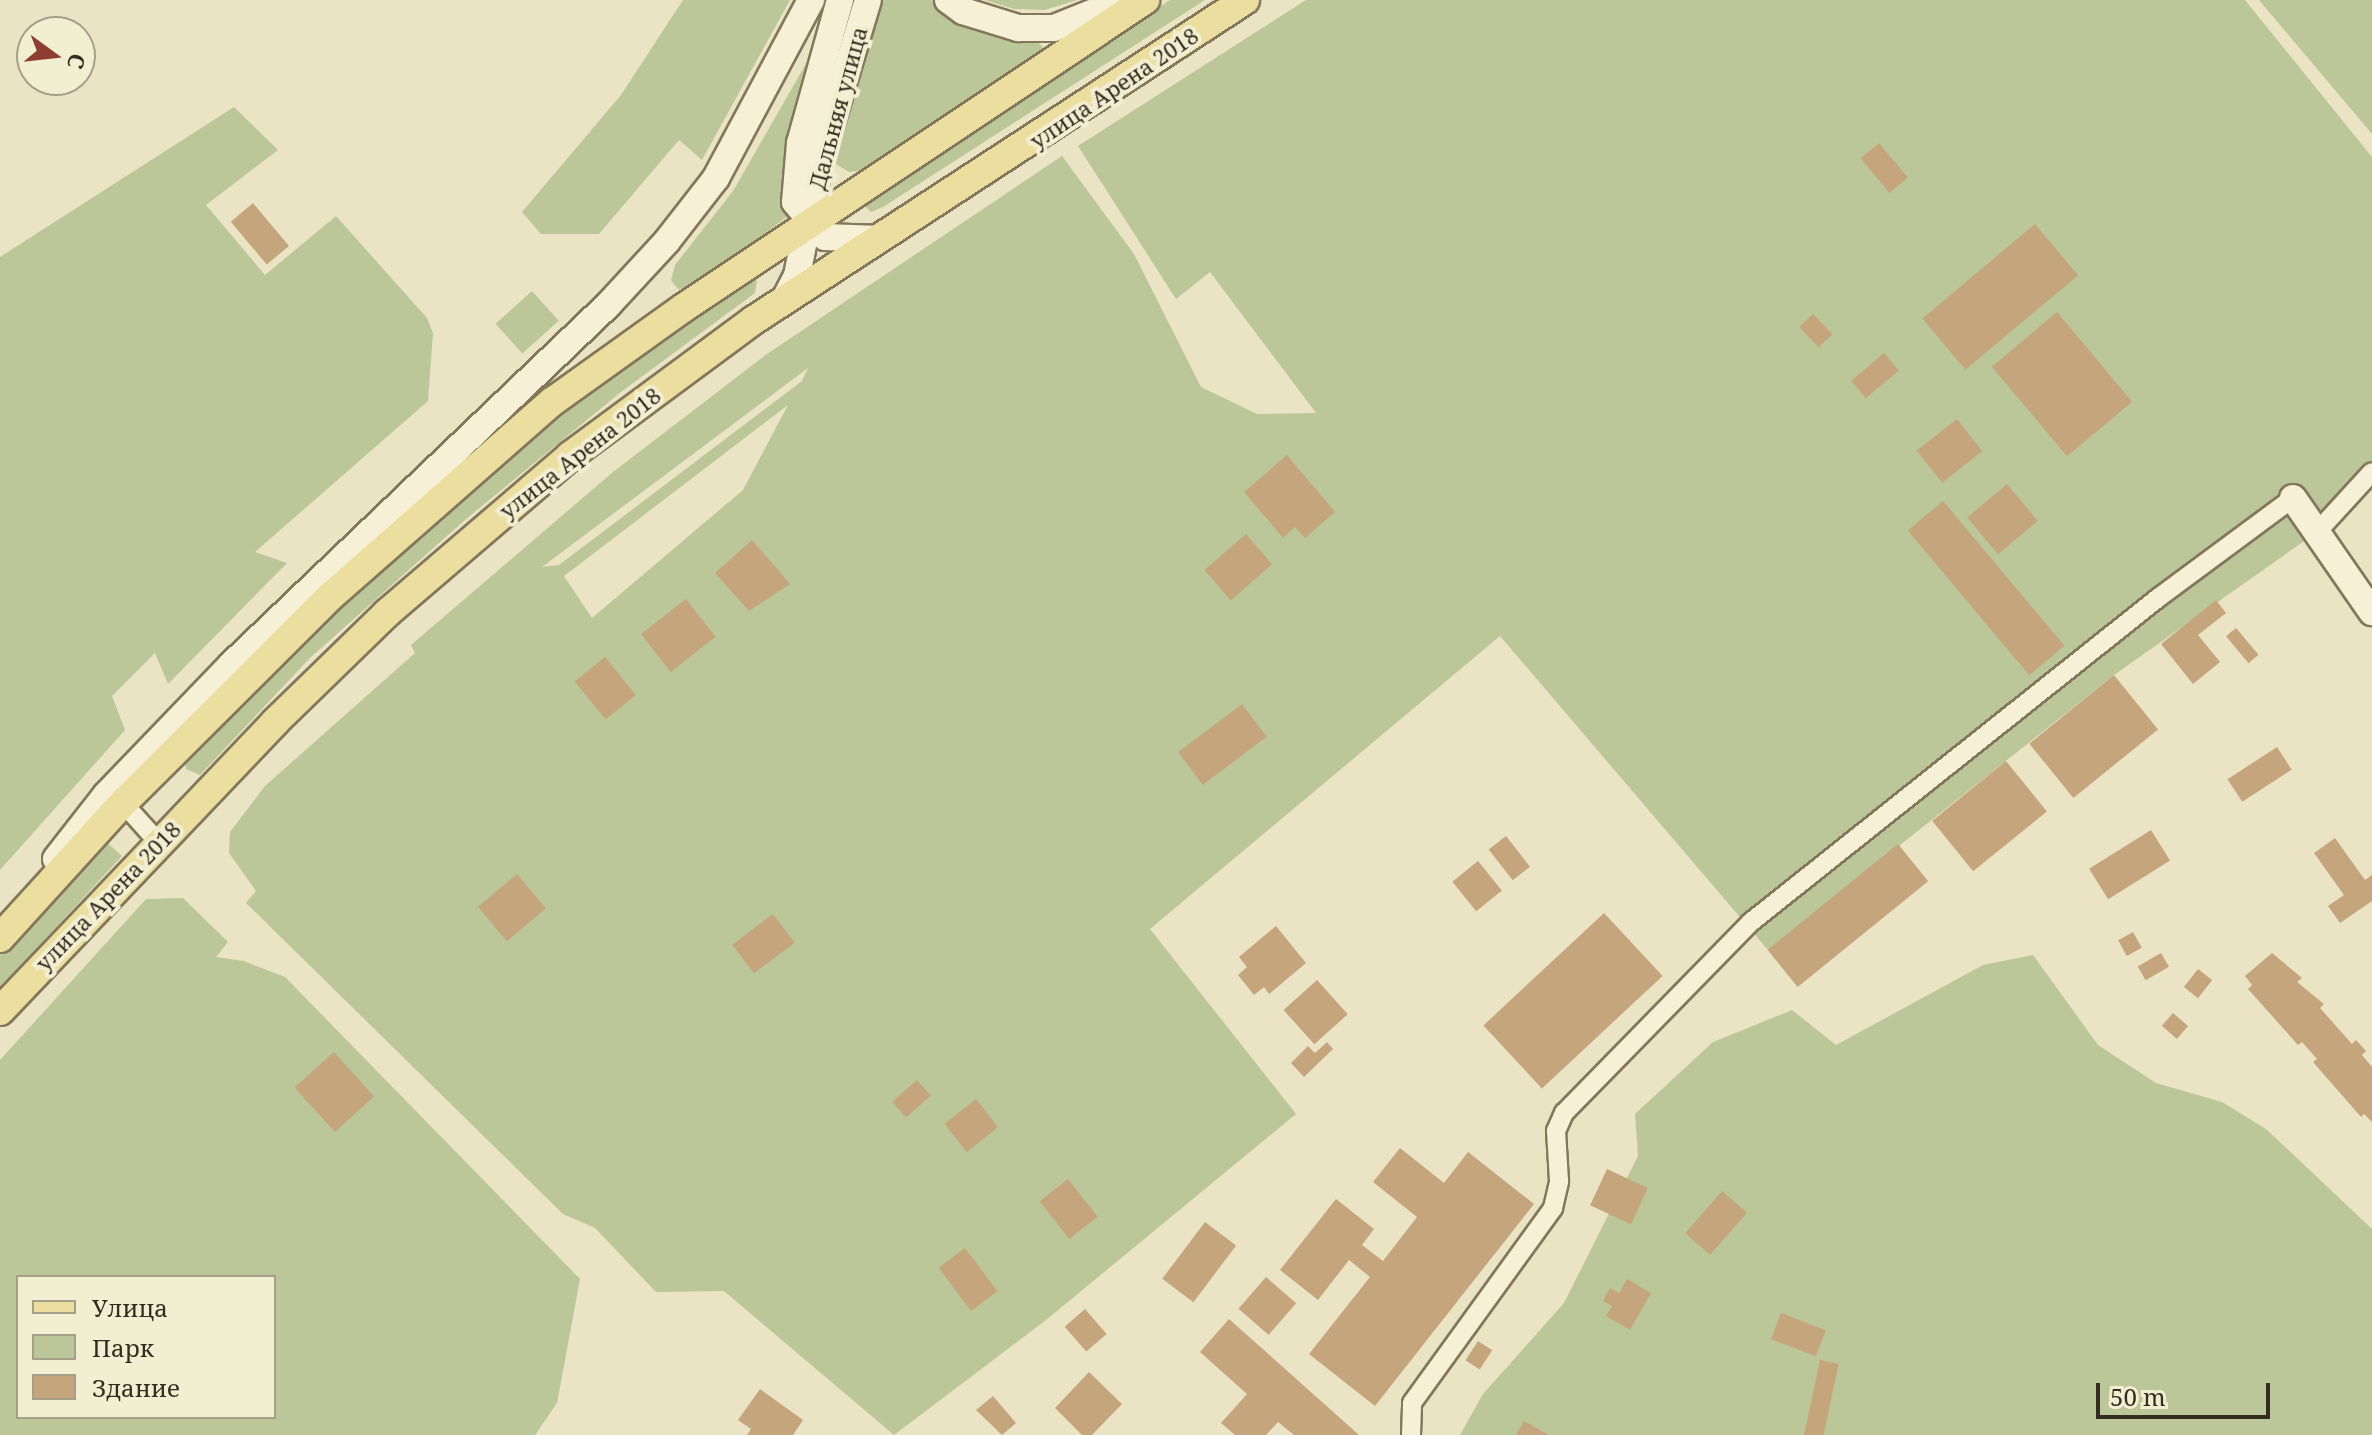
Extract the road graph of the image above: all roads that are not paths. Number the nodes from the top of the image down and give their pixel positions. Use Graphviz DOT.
graph roads {
  1 [pos="811,0"];
  2 [pos="840,0"];
  3 [pos="868,0"];
  4 [pos="948,0"];
  5 [pos="1124,0"];
  6 [pos="1145,0"];
  7 [pos="1245,0"];
  8 [pos="809,223"];
  9 [pos="879,239"];
  10 [pos="784,301"];
  11 [pos="2372,472"];
  12 [pos="2293,498"];
  13 [pos="2317,532"];
  14 [pos="2372,612"];
  15 [pos="123,803"];
  16 [pos="159,843"];
  17 [pos="0,928"];
  18 [pos="0,938"];
  19 [pos="0,1011"];
  20 [pos="1411,1435"];
  1 -- 17 [label="main road"];
  2 -- 8 [label="main road, Дальняя улица"];
  3 -- 8 [label="main road, Дальняя улица"];
  4 -- 5 [label="main road"];
  6 -- 8 [label="main road"];
  7 -- 9 [label="main road, улица Арена 2018"];
  8 -- 9 [label="main road"];
  8 -- 10 [label="main road"];
  8 -- 15 [label="main road"];
  9 -- 10 [label="main road, улица Арена 2018"];
  10 -- 16 [label="main road, улица Арена 2018"];
  11 -- 13 [label="street"];
  12 -- 13 [label="main road"];
  12 -- 20 [label="street"];
  13 -- 14 [label="main road"];
  15 -- 16 [label="street"];
  15 -- 18 [label="main road"];
  16 -- 19 [label="main road, улица Арена 2018"];
}
